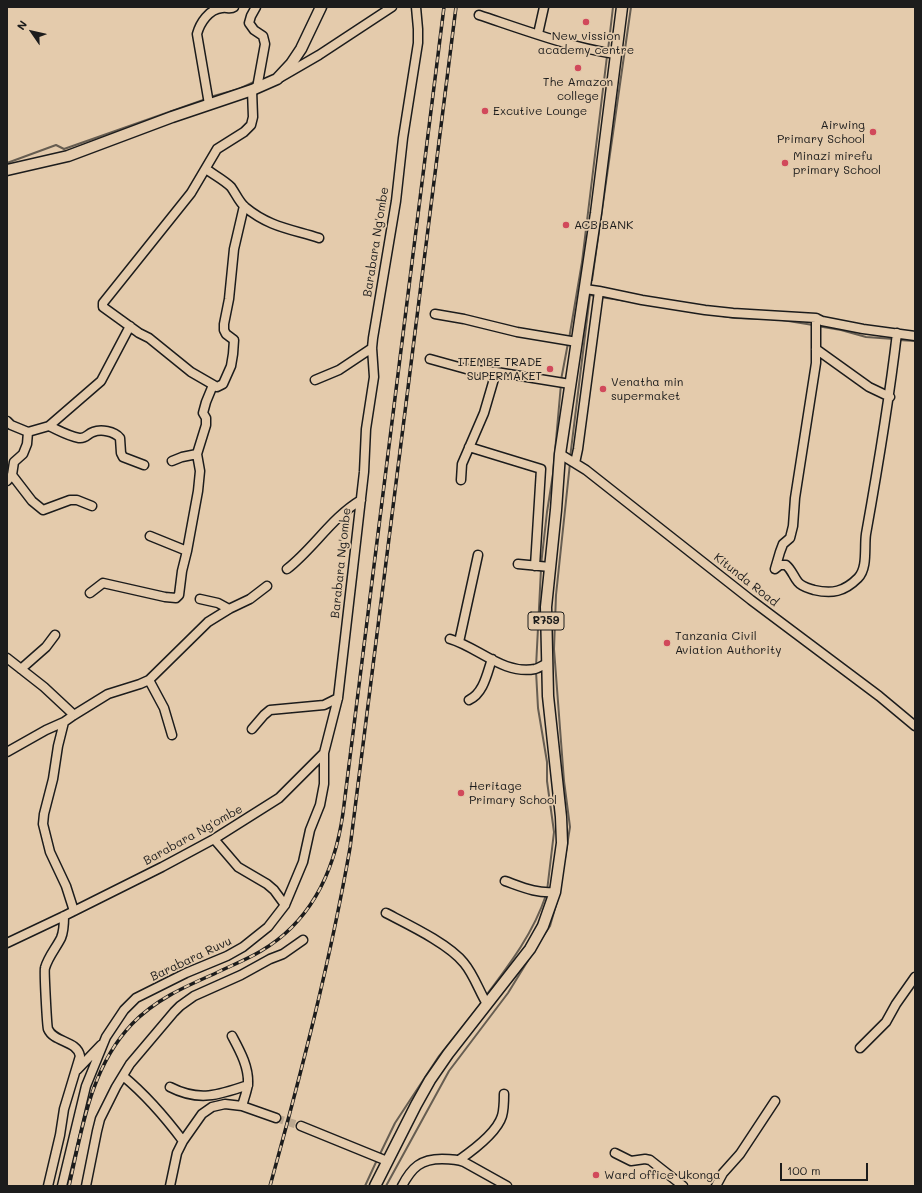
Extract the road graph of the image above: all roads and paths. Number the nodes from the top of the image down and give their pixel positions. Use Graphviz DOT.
graph roads {
  1 [pos="234,7"];
  2 [pos="256,7"];
  3 [pos="321,7"];
  4 [pos="392,7"];
  5 [pos="416,7"];
  6 [pos="544,7"];
  7 [pos="622,7"];
  8 [pos="479,15"];
  9 [pos="538,34"];
  10 [pos="615,54"];
  11 [pos="277,79"];
  12 [pos="255,89"];
  13 [pos="209,104"];
  14 [pos="206,169"];
  15 [pos="7,170"];
  16 [pos="244,206"];
  17 [pos="319,238"];
  18 [pos="585,289"];
  19 [pos="599,291"];
  20 [pos="435,314"];
  21 [pos="816,318"];
  22 [pos="130,326"];
  23 [pos="897,333"];
  24 [pos="915,336"];
  25 [pos="577,342"];
  26 [pos="372,348"];
  27 [pos="816,349"];
  28 [pos="430,359"];
  29 [pos="496,372"];
  30 [pos="315,380"];
  31 [pos="570,384"];
  32 [pos="213,385"];
  33 [pos="890,397"];
  34 [pos="7,421"];
  35 [pos="49,426"];
  36 [pos="28,432"];
  37 [pos="469,447"];
  38 [pos="197,454"];
  39 [pos="560,454"];
  40 [pos="172,461"];
  41 [pos="575,463"];
  42 [pos="144,465"];
  43 [pos="9,478"];
  44 [pos="461,480"];
  45 [pos="361,500"];
  46 [pos="92,506"];
  47 [pos="150,536"];
  48 [pos="187,551"];
  49 [pos="478,555"];
  50 [pos="518,564"];
  51 [pos="535,566"];
  52 [pos="550,567"];
  53 [pos="287,569"];
  54 [pos="267,586"];
  55 [pos="90,593"];
  56 [pos="200,599"];
  57 [pos="229,609"];
  58 [pos="55,635"];
  59 [pos="450,639"];
  60 [pos="460,642"];
  61 [pos="7,658"];
  62 [pos="492,659"];
  63 [pos="546,664"];
  64 [pos="21,669"];
  65 [pos="149,680"];
  66 [pos="338,698"];
  67 [pos="469,700"];
  68 [pos="74,714"];
  69 [pos="64,722"];
  70 [pos="915,726"];
  71 [pos="252,729"];
  72 [pos="172,734"];
  73 [pos="7,752"];
  74 [pos="324,753"];
  75 [pos="214,839"];
  76 [pos="505,881"];
  77 [pos="555,892"];
  78 [pos="285,905"];
  79 [pos="74,911"];
  80 [pos="386,913"];
  81 [pos="64,916"];
  82 [pos="303,940"];
  83 [pos="7,943"];
  84 [pos="915,977"];
  85 [pos="487,1004"];
  86 [pos="232,1036"];
  87 [pos="103,1043"];
  88 [pos="860,1048"];
  89 [pos="76,1073"];
  90 [pos="123,1076"];
  91 [pos="248,1085"];
  92 [pos="170,1088"];
  93 [pos="504,1094"];
  94 [pos="775,1101"];
  95 [pos="242,1106"];
  96 [pos="276,1118"];
  97 [pos="301,1126"];
  98 [pos="183,1141"];
  99 [pos="615,1153"];
  100 [pos="459,1160"];
  101 [pos="387,1162"];
  102 [pos="48,1186"];
  103 [pos="62,1186"];
  104 [pos="86,1186"];
  105 [pos="170,1186"];
  106 [pos="375,1186"];
  107 [pos="402,1186"];
  108 [pos="507,1186"];
  109 [pos="682,1186"];
  110 [pos="716,1186"];
  1 -- 13 [label="street"];
  2 -- 12 [label="street"];
  3 -- 11 [label="main road"];
  4 -- 11 [label="street"];
  5 -- 26 [label="street, Barabara Ng'ombe"];
  6 -- 9 [label="street"];
  7 -- 10 [label="main road, R759"];
  8 -- 9 [label="street"];
  9 -- 10 [label="street"];
  10 -- 18 [label="main road, R759"];
  11 -- 12 [label="main road"];
  12 -- 13 [label="main road"];
  12 -- 14 [label="street"];
  13 -- 15 [label="main road"];
  14 -- 16 [label="street"];
  14 -- 22 [label="street"];
  16 -- 17 [label="street"];
  16 -- 32 [label="street"];
  18 -- 19 [label="street"];
  18 -- 25 [label="main road, R759"];
  19 -- 21 [label="street"];
  19 -- 41 [label="street"];
  20 -- 25 [label="street"];
  21 -- 23 [label="street"];
  21 -- 27 [label="street"];
  22 -- 32 [label="street"];
  22 -- 35 [label="street"];
  23 -- 24 [label="street"];
  23 -- 33 [label="street"];
  25 -- 31 [label="main road, R759"];
  26 -- 30 [label="street"];
  26 -- 45 [label="street, Barabara Ng'ombe"];
  27 -- 33 [label="street"];
  27 -- 33 [label="street"];
  28 -- 29 [label="street"];
  29 -- 31 [label="street"];
  29 -- 37 [label="street"];
  31 -- 39 [label="main road, R759"];
  32 -- 38 [label="street"];
  34 -- 36 [label="street"];
  35 -- 36 [label="street"];
  35 -- 42 [label="street"];
  36 -- 43 [label="street"];
  37 -- 44 [label="street"];
  37 -- 51 [label="street"];
  38 -- 40 [label="street"];
  38 -- 48 [label="street"];
  39 -- 41 [label="street, Kitunda Road"];
  39 -- 52 [label="main road, R759"];
  41 -- 70 [label="street, Kitunda Road"];
  43 -- 46 [label="street"];
  45 -- 53 [label="street"];
  45 -- 66 [label="street, Barabara Ng'ombe"];
  47 -- 48 [label="street"];
  48 -- 55 [label="street"];
  49 -- 60 [label="street"];
  50 -- 51 [label="street"];
  51 -- 52 [label="street"];
  52 -- 63 [label="main road, R759"];
  54 -- 57 [label="street"];
  56 -- 57 [label="street"];
  57 -- 65 [label="street"];
  58 -- 64 [label="street"];
  59 -- 60 [label="street"];
  60 -- 62 [label="street"];
  61 -- 64 [label="street"];
  62 -- 63 [label="street"];
  62 -- 67 [label="street"];
  63 -- 77 [label="main road, R759"];
  64 -- 68 [label="street"];
  65 -- 68 [label="street"];
  65 -- 72 [label="street"];
  66 -- 71 [label="street"];
  66 -- 74 [label="street, Barabara Ng'ombe"];
  68 -- 69 [label="street"];
  69 -- 73 [label="street"];
  69 -- 79 [label="street"];
  74 -- 75 [label="street, Barabara Ng'ombe"];
  74 -- 78 [label="street, Barabara Ruvu"];
  75 -- 78 [label="street"];
  75 -- 79 [label="street, Barabara Ng'ombe"];
  76 -- 77 [label="street"];
  77 -- 85 [label="main road, R759"];
  78 -- 87 [label="street, Barabara Ruvu"];
  79 -- 81 [label="street, Barabara Ng'ombe"];
  80 -- 85 [label="street"];
  81 -- 83 [label="street, Barabara Ng'ombe"];
  81 -- 89 [label="street"];
  82 -- 90 [label="street"];
  84 -- 88 [label="street"];
  85 -- 101 [label="main road, R759"];
  86 -- 91 [label="street"];
  87 -- 89 [label="street"];
  87 -- 103 [label="street, Barabara Ruvu"];
  89 -- 102 [label="street"];
  90 -- 98 [label="street"];
  90 -- 104 [label="street"];
  91 -- 92 [label="street"];
  91 -- 95 [label="street"];
  93 -- 100 [label="street"];
  94 -- 110 [label="street"];
  95 -- 96 [label="street"];
  95 -- 98 [label="street"];
  97 -- 101 [label="street"];
  98 -- 105 [label="street"];
  99 -- 109 [label="street"];
  100 -- 107 [label="street"];
  100 -- 108 [label="street"];
  101 -- 106 [label="main road, R759"];
}
